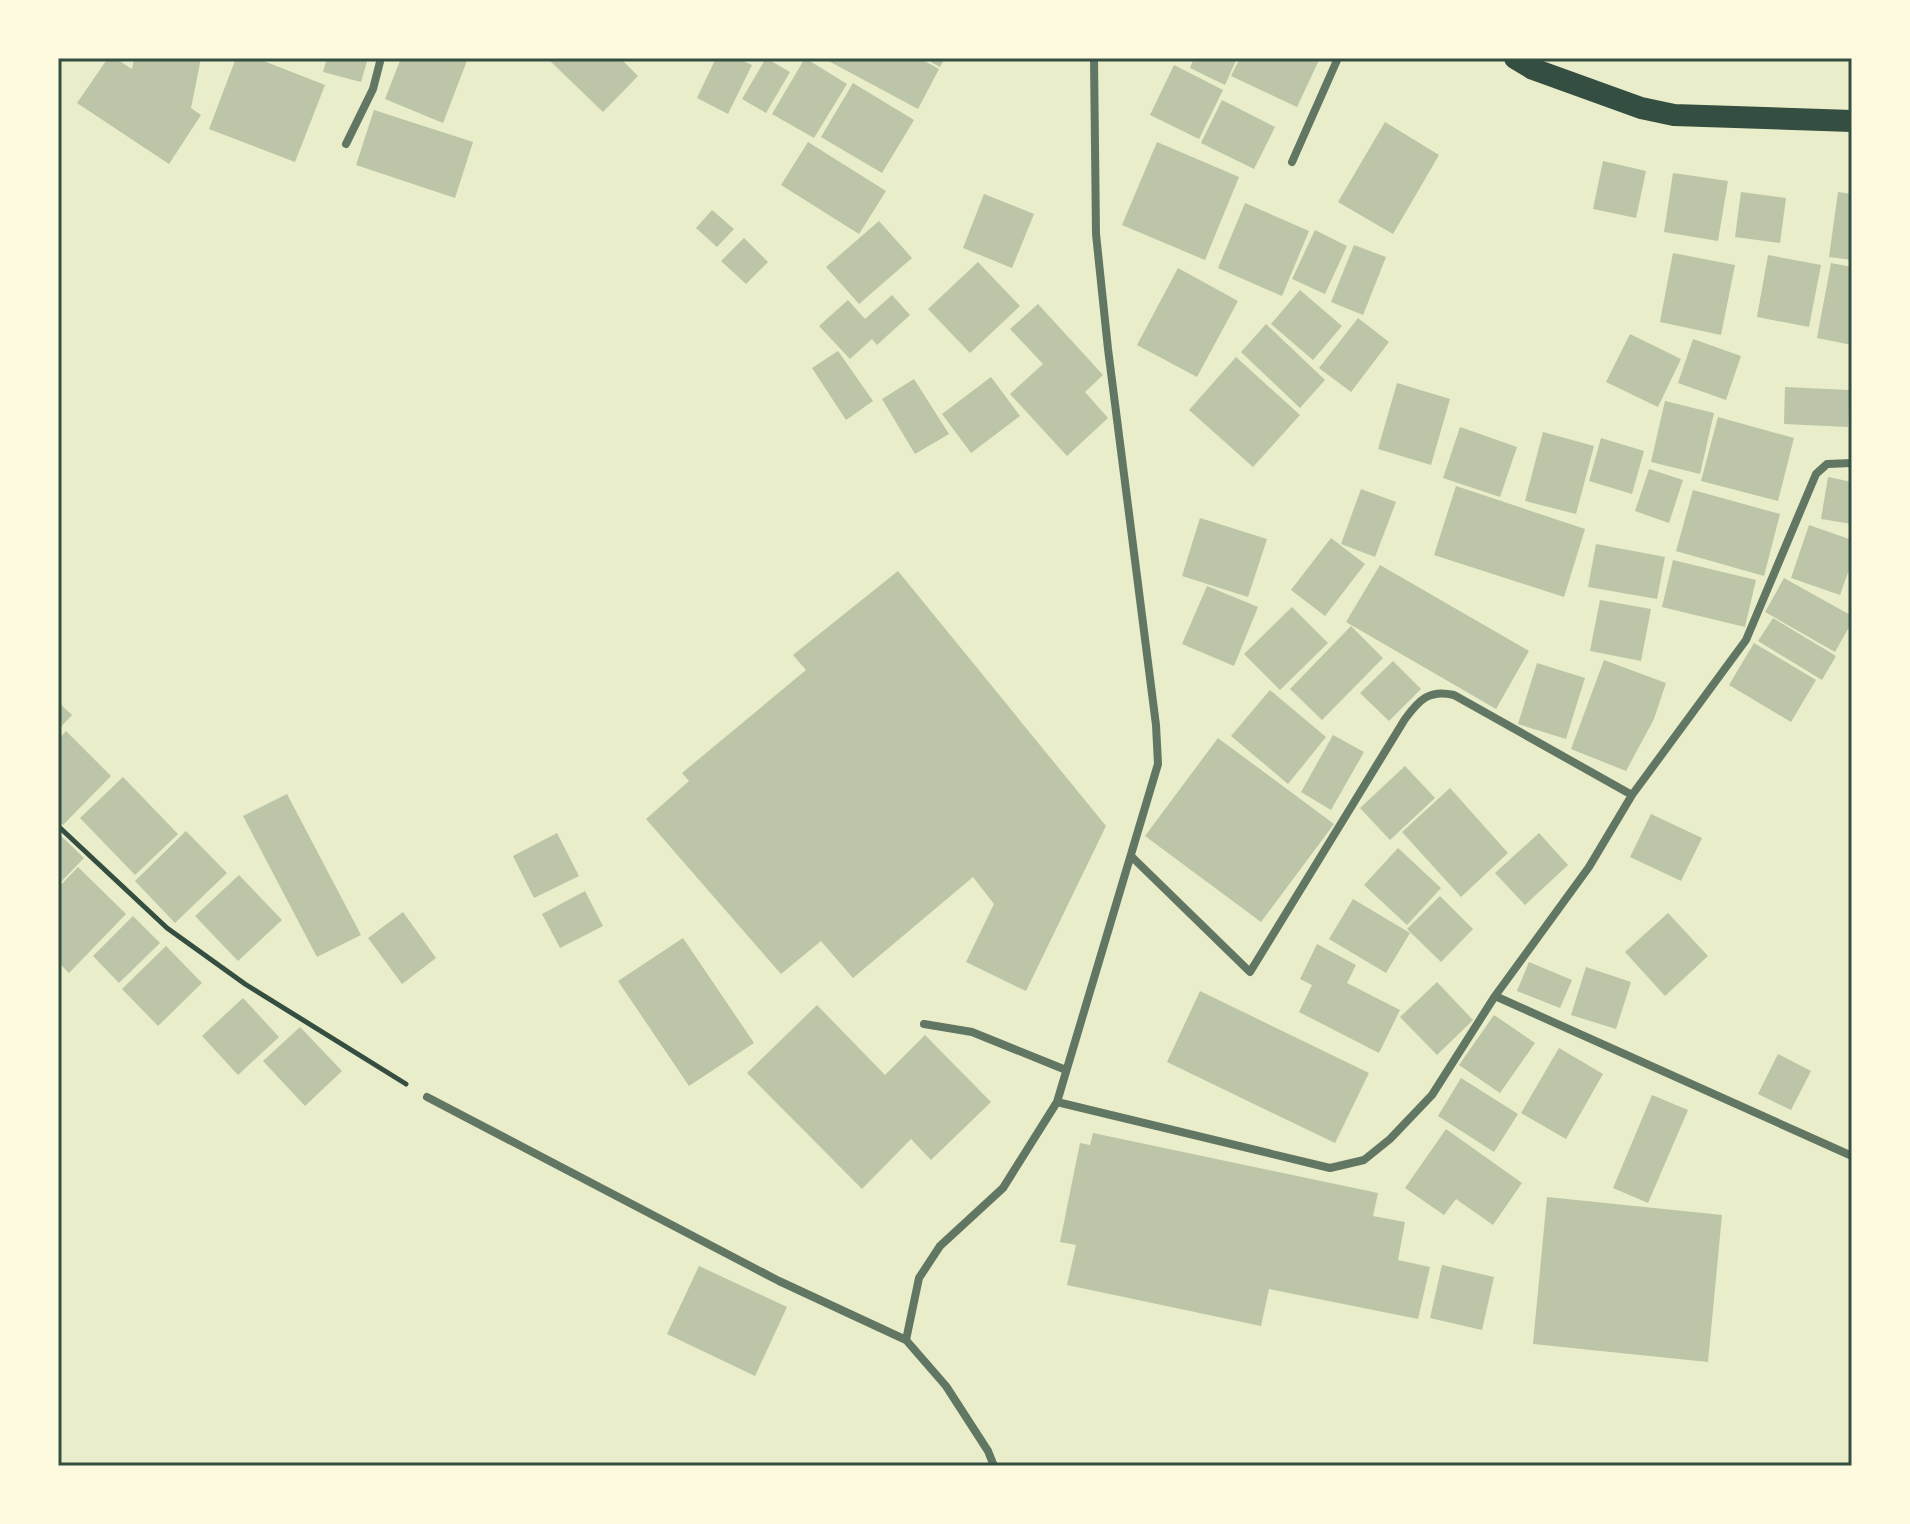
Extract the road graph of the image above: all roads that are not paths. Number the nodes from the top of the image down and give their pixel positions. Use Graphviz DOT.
graph roads {
  1 [pos="381,58"];
  2 [pos="1094,58"];
  3 [pos="1338,58"];
  4 [pos="1515,58"];
  5 [pos="1852,121"];
  6 [pos="346,144"];
  7 [pos="1292,162"];
  8 [pos="1852,463"];
  9 [pos="1632,795"];
  10 [pos="1131,856"];
  11 [pos="1495,996"];
  12 [pos="924,1024"];
  13 [pos="1066,1070"];
  14 [pos="427,1097"];
  15 [pos="1057,1102"];
  16 [pos="1852,1156"];
  17 [pos="906,1340"];
  18 [pos="994,1466"];
  1 -- 6 [label="street"];
  2 -- 10 [label="street"];
  3 -- 7 [label="street"];
  4 -- 5 [label="highway"];
  8 -- 9 [label="street"];
  9 -- 10 [label="street"];
  9 -- 11 [label="street"];
  10 -- 13 [label="street"];
  11 -- 15 [label="street"];
  11 -- 16 [label="street"];
  12 -- 13 [label="street"];
  13 -- 15 [label="street"];
  14 -- 17 [label="street"];
  15 -- 17 [label="street"];
  17 -- 18 [label="street"];
}
